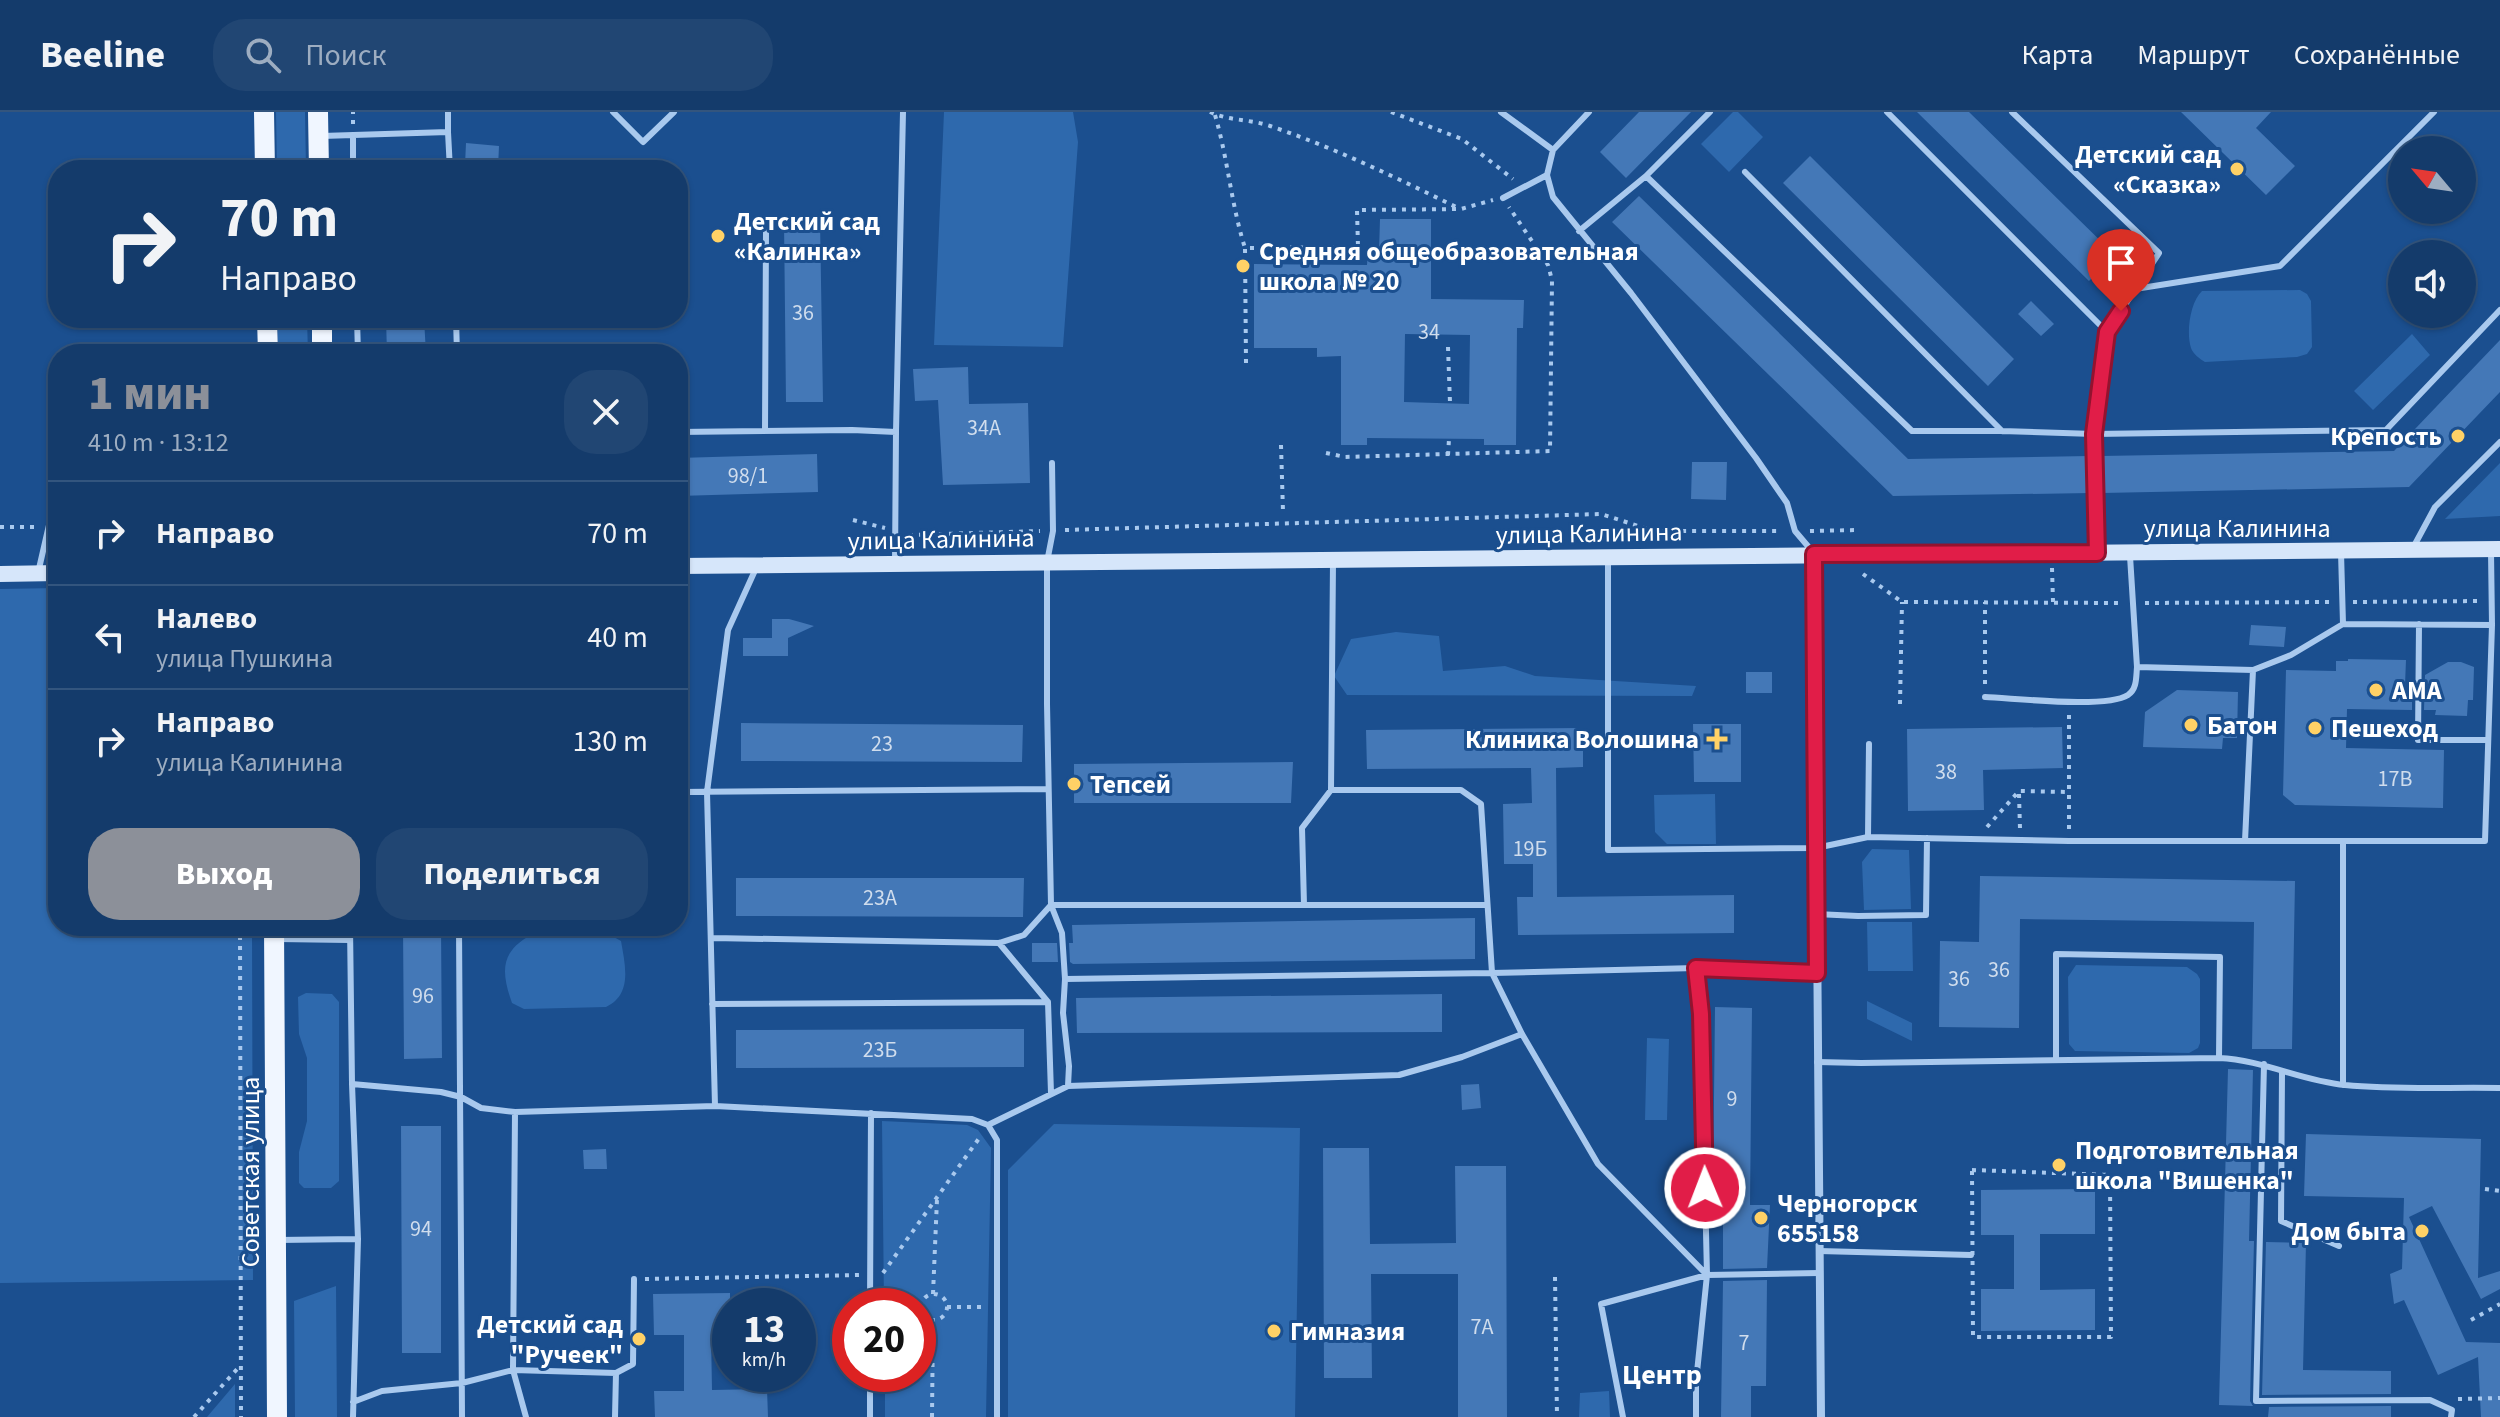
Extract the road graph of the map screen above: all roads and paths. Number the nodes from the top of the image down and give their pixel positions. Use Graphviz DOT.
graph roads {
  1 [pos="264,112"];
  2 [pos="318,112"];
  3 [pos="448,112"];
  4 [pos="613,112"];
  5 [pos="674,112"];
  6 [pos="903,112"];
  7 [pos="1391,112"];
  8 [pos="1501,112"];
  9 [pos="1578,112"];
  10 [pos="1589,112"];
  11 [pos="1710,112"];
  12 [pos="1887,112"];
  13 [pos="2012,112"];
  14 [pos="2434,112"];
  15 [pos="1212,113"];
  16 [pos="1581,121"];
  17 [pos="448,132"];
  18 [pos="353,135"];
  19 [pos="318,136"];
  20 [pos="1553,150"];
  21 [pos="265,160"];
  22 [pos="319,160"];
  23 [pos="353,160"];
  24 [pos="449,160"];
  25 [pos="1745,172"];
  26 [pos="1547,175"];
  27 [pos="1646,176"];
  28 [pos="1524,187"];
  29 [pos="1503,198"];
  30 [pos="1461,209"];
  31 [pos="1579,231"];
  32 [pos="766,232"];
  33 [pos="1245,248"];
  34 [pos="2135,289"];
  35 [pos="2500,310"];
  36 [pos="2107,332"];
  37 [pos="1448,347"];
  38 [pos="1246,363"];
  39 [pos="1450,403"];
  40 [pos="765,431"];
  41 [pos="2002,431"];
  42 [pos="688,432"];
  43 [pos="896,432"];
  44 [pos="2094,434"];
  45 [pos="1449,439"];
  46 [pos="2500,442"];
  47 [pos="1281,445"];
  48 [pos="1326,453"];
  49 [pos="1448,455"];
  50 [pos="1052,463"];
  51 [pos="1283,512"];
  52 [pos="853,520"];
  53 [pos="0,527"];
  54 [pos="48,527"];
  55 [pos="1858,530"];
  56 [pos="48,531"];
  57 [pos="896,531"];
  58 [pos="1053,531"];
  59 [pos="1795,531"];
  60 [pos="2495,549"];
  61 [pos="2412,550"];
  62 [pos="2130,552"];
  63 [pos="2341,552"];
  64 [pos="2097,553"];
  65 [pos="1814,554"];
  66 [pos="1608,557"];
  67 [pos="1047,562"];
  68 [pos="1333,562"];
  69 [pos="895,564"];
  70 [pos="757,565"];
  71 [pos="688,566"];
  72 [pos="2052,568"];
  73 [pos="1861,572"];
  74 [pos="38,573"];
  75 [pos="48,573"];
  76 [pos="0,574"];
  77 [pos="2491,600"];
  78 [pos="1902,602"];
  79 [pos="1985,602"];
  80 [pos="2053,602"];
  81 [pos="2342,602"];
  82 [pos="2133,603"];
  83 [pos="2343,624"];
  84 [pos="2419,624"];
  85 [pos="2492,625"];
  86 [pos="1985,650"];
  87 [pos="2137,667"];
  88 [pos="2253,670"];
  89 [pos="1985,697"];
  90 [pos="2069,701"];
  91 [pos="1900,704"];
  92 [pos="2487,740"];
  93 [pos="1869,744"];
  94 [pos="1048,789"];
  95 [pos="1331,790"];
  96 [pos="2019,791"];
  97 [pos="688,792"];
  98 [pos="707,792"];
  99 [pos="2069,792"];
  100 [pos="1868,837"];
  101 [pos="1927,838"];
  102 [pos="1976,839"];
  103 [pos="2020,840"];
  104 [pos="2069,841"];
  105 [pos="2245,841"];
  106 [pos="2343,842"];
  107 [pos="1816,848"];
  108 [pos="1051,905"];
  109 [pos="1304,905"];
  110 [pos="1487,905"];
  111 [pos="1816,914"];
  112 [pos="240,936"];
  113 [pos="274,936"];
  114 [pos="307,936"];
  115 [pos="350,936"];
  116 [pos="459,936"];
  117 [pos="713,938"];
  118 [pos="350,940"];
  119 [pos="999,943"];
  120 [pos="1696,968"];
  121 [pos="1492,973"];
  122 [pos="1817,973"];
  123 [pos="1065,979"];
  124 [pos="1048,1002"];
  125 [pos="712,1004"];
  126 [pos="1522,1034"];
  127 [pos="2219,1058"];
  128 [pos="2056,1060"];
  129 [pos="1817,1062"];
  130 [pos="2264,1064"];
  131 [pos="2282,1072"];
  132 [pos="352,1084"];
  133 [pos="2343,1085"];
  134 [pos="1068,1086"];
  135 [pos="2500,1088"];
  136 [pos="1051,1093"];
  137 [pos="461,1097"];
  138 [pos="715,1106"];
  139 [pos="515,1112"];
  140 [pos="871,1113"];
  141 [pos="988,1125"];
  142 [pos="2485,1189"];
  143 [pos="2500,1191"];
  144 [pos="937,1196"];
  145 [pos="358,1239"];
  146 [pos="276,1240"];
  147 [pos="2339,1246"];
  148 [pos="1819,1251"];
  149 [pos="1971,1255"];
  150 [pos="1819,1273"];
  151 [pos="1707,1275"];
  152 [pos="871,1276"];
  153 [pos="1555,1277"];
  154 [pos="634,1279"];
  155 [pos="871,1288"];
  156 [pos="873,1288"];
  157 [pos="933,1288"];
  158 [pos="936,1295"];
  159 [pos="2500,1304"];
  160 [pos="947,1307"];
  161 [pos="997,1308"];
  162 [pos="936,1319"];
  163 [pos="2471,1320"];
  164 [pos="241,1365"];
  165 [pos="513,1370"];
  166 [pos="616,1373"];
  167 [pos="462,1383"];
  168 [pos="870,1392"];
  169 [pos="932,1392"];
  170 [pos="2500,1398"];
  171 [pos="353,1402"];
  172 [pos="2452,1414"];
  173 [pos="194,1417"];
  174 [pos="241,1417"];
  175 [pos="277,1417"];
  176 [pos="353,1417"];
  177 [pos="462,1417"];
  178 [pos="526,1417"];
  179 [pos="615,1417"];
  180 [pos="870,1417"];
  181 [pos="932,1417"];
  182 [pos="997,1417"];
  183 [pos="1557,1417"];
  184 [pos="1623,1417"];
  185 [pos="1696,1417"];
  186 [pos="1821,1417"];
  1 -- 21 [label="main road"];
  2 -- 19 [label="main road"];
  3 -- 17 [label="lane"];
  4 -- 5 [label="lane"];
  6 -- 43 [label="lane"];
  7 -- 28 [label="path"];
  8 -- 20 [label="lane"];
  9 -- 16 [label="lane"];
  10 -- 16 [label="lane"];
  11 -- 27 [label="lane"];
  12 -- 36 [label="lane"];
  13 -- 34 [label="lane"];
  14 -- 34 [label="lane"];
  15 -- 30 [label="path"];
  15 -- 33 [label="path"];
  16 -- 20 [label="lane"];
  17 -- 18 [label="lane"];
  17 -- 24 [label="lane"];
  18 -- 19 [label="lane"];
  18 -- 23 [label="lane"];
  19 -- 22 [label="main road"];
  20 -- 26 [label="lane"];
  25 -- 41 [label="lane"];
  26 -- 28 [label="lane"];
  26 -- 31 [label="lane"];
  27 -- 31 [label="lane"];
  27 -- 41 [label="lane"];
  28 -- 29 [label="lane"];
  29 -- 30 [label="path"];
  29 -- 49 [label="path"];
  30 -- 33 [label="path"];
  31 -- 59 [label="lane"];
  32 -- 40 [label="lane"];
  33 -- 38 [label="path"];
  34 -- 36 [label="lane"];
  35 -- 44 [label="lane"];
  36 -- 44 [label="lane"];
  37 -- 39 [label="path"];
  40 -- 42 [label="lane"];
  40 -- 43 [label="lane"];
  41 -- 44 [label="lane"];
  43 -- 57 [label="lane"];
  44 -- 64 [label="lane"];
  45 -- 49 [label="path"];
  46 -- 61 [label="lane"];
  47 -- 51 [label="path"];
  48 -- 49 [label="path"];
  50 -- 58 [label="lane"];
  52 -- 57 [label="path"];
  53 -- 54 [label="path"];
  55 -- 59 [label="path"];
  56 -- 74 [label="lane"];
  57 -- 58 [label="path"];
  57 -- 69 [label="lane"];
  58 -- 59 [label="path"];
  58 -- 67 [label="lane"];
  59 -- 65 [label="lane"];
  60 -- 61 [label="main road, улица Калинина"];
  60 -- 77 [label="lane"];
  61 -- 63 [label="main road, улица Калинина"];
  62 -- 63 [label="main road, улица Калинина"];
  62 -- 64 [label="main road, улица Калинина"];
  62 -- 82 [label="lane"];
  63 -- 81 [label="lane"];
  64 -- 65 [label="main road, улица Калинина"];
  65 -- 66 [label="main road, улица Калинина"];
  65 -- 107 [label="street"];
  66 -- 68 [label="main road, улица Калинина"];
  66 -- 107 [label="lane"];
  67 -- 68 [label="main road, улица Калинина"];
  67 -- 69 [label="main road, улица Калинина"];
  67 -- 94 [label="lane"];
  68 -- 95 [label="lane"];
  69 -- 70 [label="main road, улица Калинина"];
  70 -- 71 [label="main road, улица Калинина"];
  70 -- 98 [label="lane"];
  72 -- 80 [label="path"];
  73 -- 78 [label="path"];
  74 -- 75 [label="main road"];
  74 -- 76 [label="main road"];
  77 -- 81 [label="path"];
  77 -- 85 [label="lane"];
  78 -- 79 [label="path"];
  78 -- 91 [label="path"];
  79 -- 80 [label="path"];
  79 -- 86 [label="path"];
  80 -- 82 [label="path"];
  81 -- 82 [label="path"];
  81 -- 83 [label="lane"];
  82 -- 87 [label="lane"];
  83 -- 84 [label="lane"];
  83 -- 88 [label="lane"];
  84 -- 85 [label="lane"];
  84 -- 92 [label="lane"];
  85 -- 92 [label="lane"];
  87 -- 88 [label="lane"];
  87 -- 90 [label="lane"];
  88 -- 105 [label="lane"];
  89 -- 90 [label="lane"];
  90 -- 99 [label="path"];
  92 -- 106 [label="lane"];
  93 -- 100 [label="lane"];
  94 -- 98 [label="lane"];
  94 -- 108 [label="lane"];
  95 -- 109 [label="lane"];
  95 -- 110 [label="lane"];
  96 -- 99 [label="path"];
  96 -- 102 [label="path"];
  96 -- 103 [label="path"];
  97 -- 98 [label="lane"];
  98 -- 117 [label="lane"];
  99 -- 104 [label="path"];
  100 -- 101 [label="lane"];
  100 -- 107 [label="lane"];
  101 -- 102 [label="lane"];
  101 -- 111 [label="lane"];
  102 -- 103 [label="lane"];
  103 -- 104 [label="lane"];
  104 -- 105 [label="lane"];
  105 -- 106 [label="lane"];
  106 -- 133 [label="lane"];
  107 -- 111 [label="street"];
  108 -- 109 [label="lane"];
  108 -- 119 [label="lane"];
  108 -- 123 [label="lane"];
  109 -- 110 [label="lane"];
  110 -- 121 [label="lane"];
  111 -- 122 [label="street"];
  112 -- 164 [label="path"];
  113 -- 146 [label="main road, Советская улица"];
  114 -- 118 [label="lane"];
  115 -- 118 [label="lane"];
  116 -- 137 [label="lane"];
  117 -- 119 [label="lane"];
  117 -- 125 [label="lane"];
  118 -- 132 [label="lane"];
  119 -- 124 [label="lane"];
  120 -- 121 [label="lane"];
  120 -- 122 [label="lane"];
  120 -- 151 [label="lane"];
  121 -- 123 [label="lane"];
  121 -- 126 [label="lane"];
  122 -- 129 [label="street"];
  123 -- 134 [label="lane"];
  124 -- 125 [label="lane"];
  124 -- 136 [label="lane"];
  125 -- 138 [label="lane"];
  126 -- 134 [label="lane"];
  126 -- 151 [label="lane"];
  127 -- 128 [label="lane"];
  127 -- 128 [label="lane"];
  127 -- 130 [label="lane"];
  128 -- 129 [label="lane"];
  129 -- 148 [label="street"];
  130 -- 131 [label="lane"];
  130 -- 172 [label="lane"];
  131 -- 133 [label="lane"];
  131 -- 147 [label="lane"];
  132 -- 137 [label="lane"];
  132 -- 145 [label="lane"];
  133 -- 135 [label="lane"];
  134 -- 136 [label="lane"];
  136 -- 141 [label="lane"];
  137 -- 139 [label="lane"];
  137 -- 167 [label="lane"];
  138 -- 139 [label="lane"];
  138 -- 140 [label="lane"];
  139 -- 165 [label="lane"];
  140 -- 141 [label="lane"];
  140 -- 152 [label="lane"];
  141 -- 144 [label="path"];
  141 -- 161 [label="lane"];
  142 -- 143 [label="path"];
  144 -- 156 [label="path"];
  144 -- 157 [label="path"];
  145 -- 146 [label="lane"];
  145 -- 171 [label="lane"];
  146 -- 175 [label="main road, Советская улица"];
  148 -- 149 [label="lane"];
  148 -- 150 [label="street"];
  149 -- 149 [label="path"];
  150 -- 151 [label="lane"];
  150 -- 186 [label="street"];
  151 -- 184 [label="lane"];
  151 -- 185 [label="lane"];
  152 -- 154 [label="path"];
  152 -- 155 [label="lane"];
  153 -- 183 [label="path"];
  154 -- 166 [label="lane"];
  158 -- 160 [label="path"];
  159 -- 163 [label="path"];
  160 -- 161 [label="path"];
  160 -- 162 [label="path"];
  161 -- 182 [label="lane"];
  164 -- 173 [label="path"];
  164 -- 174 [label="path"];
  165 -- 166 [label="lane"];
  165 -- 167 [label="lane"];
  165 -- 178 [label="lane"];
  166 -- 179 [label="lane"];
  167 -- 171 [label="lane"];
  167 -- 177 [label="lane"];
  168 -- 180 [label="lane"];
  169 -- 181 [label="path"];
  170 -- 172 [label="path"];
  171 -- 176 [label="lane"];
}
